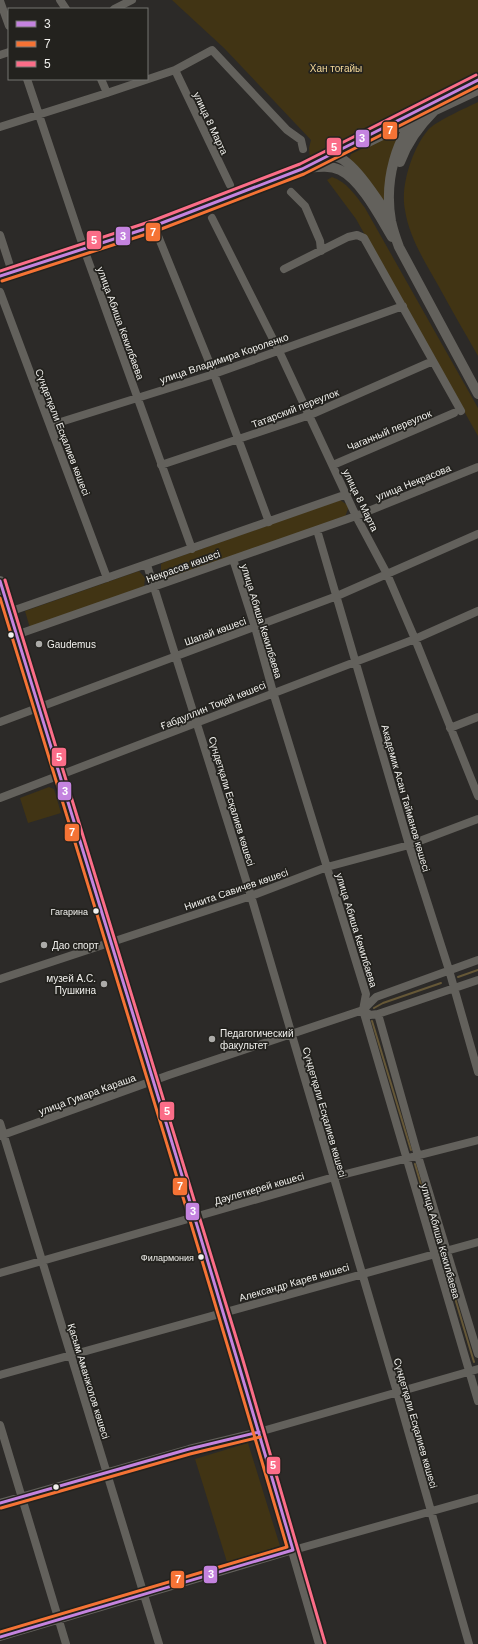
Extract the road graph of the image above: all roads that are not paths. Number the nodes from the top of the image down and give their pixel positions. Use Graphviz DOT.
graph roads {
  1 [pos="132,0"];
  2 [pos="0,1"];
  3 [pos="116,8"];
  4 [pos="8,23"];
  5 [pos="175,70"];
  6 [pos="148,79"];
  7 [pos="27,80"];
  8 [pos="101,80"];
  9 [pos="145,80"];
  10 [pos="478,80"];
  11 [pos="478,90"];
  12 [pos="107,93"];
  13 [pos="433,106"];
  14 [pos="39,114"];
  15 [pos="414,120"];
  16 [pos="0,127"];
  17 [pos="303,149"];
  18 [pos="337,157"];
  19 [pos="319,159"];
  20 [pos="302,168"];
  21 [pos="230,185"];
  22 [pos="291,192"];
  23 [pos="212,218"];
  24 [pos="391,221"];
  25 [pos="154,226"];
  26 [pos="0,235"];
  27 [pos="402,246"];
  28 [pos="84,249"];
  29 [pos="321,251"];
  30 [pos="284,269"];
  31 [pos="12,272"];
  32 [pos="0,276"];
  33 [pos="0,292"];
  34 [pos="403,306"];
  35 [pos="279,351"];
  36 [pos="433,361"];
  37 [pos="214,374"];
  38 [pos="478,380"];
  39 [pos="478,394"];
  40 [pos="137,398"];
  41 [pos="310,415"];
  42 [pos="51,425"];
  43 [pos="239,439"];
  44 [pos="161,465"];
  45 [pos="333,465"];
  46 [pos="478,467"];
  47 [pos="347,494"];
  48 [pos="356,516"];
  49 [pos="269,522"];
  50 [pos="317,530"];
  51 [pos="478,534"];
  52 [pos="192,549"];
  53 [pos="232,559"];
  54 [pos="147,565"];
  55 [pos="387,574"];
  56 [pos="107,578"];
  57 [pos="0,581"];
  58 [pos="154,587"];
  59 [pos="337,596"];
  60 [pos="478,611"];
  61 [pos="9,612"];
  62 [pos="255,627"];
  63 [pos="16,636"];
  64 [pos="415,639"];
  65 [pos="176,656"];
  66 [pos="356,660"];
  67 [pos="273,692"];
  68 [pos="40,707"];
  69 [pos="478,717"];
  70 [pos="0,722"];
  71 [pos="198,722"];
  72 [pos="450,728"];
  73 [pos="61,775"];
  74 [pos="478,796"];
  75 [pos="0,798"];
  76 [pos="478,819"];
  77 [pos="409,845"];
  78 [pos="327,867"];
  79 [pos="251,896"];
  80 [pos="113,940"];
  81 [pos="478,960"];
  82 [pos="449,970"];
  83 [pos="0,979"];
  84 [pos="478,980"];
  85 [pos="454,989"];
  86 [pos="363,1010"];
  87 [pos="378,1014"];
  88 [pos="292,1034"];
  89 [pos="478,1072"];
  90 [pos="153,1080"];
  91 [pos="0,1124"];
  92 [pos="2,1135"];
  93 [pos="478,1140"];
  94 [pos="418,1156"];
  95 [pos="406,1159"];
  96 [pos="334,1177"];
  97 [pos="194,1217"];
  98 [pos="478,1242"];
  99 [pos="448,1251"];
  100 [pos="433,1254"];
  101 [pos="42,1261"];
  102 [pos="0,1273"];
  103 [pos="363,1273"];
  104 [pos="223,1312"];
  105 [pos="70,1354"];
  106 [pos="478,1354"];
  107 [pos="478,1369"];
  108 [pos="469,1371"];
  109 [pos="0,1375"];
  110 [pos="397,1392"];
  111 [pos="478,1401"];
  112 [pos="0,1425"];
  113 [pos="259,1432"];
  114 [pos="106,1473"];
  115 [pos="23,1498"];
  116 [pos="478,1498"];
  117 [pos="0,1503"];
  118 [pos="431,1511"];
  119 [pos="293,1550"];
  120 [pos="144,1595"];
  121 [pos="58,1620"];
  122 [pos="0,1637"];
  123 [pos="66,1644"];
  124 [pos="159,1644"];
  125 [pos="320,1644"];
  126 [pos="469,1644"];
  1 -- 3 [label="street"];
  2 -- 4 [label="street"];
  5 -- 6 [label="street"];
  5 -- 17 [label="street"];
  5 -- 21 [label="street, улица 8 Марта"];
  7 -- 14 [label="street, улица Абиша Кекилбаева"];
  8 -- 12 [label="street"];
  9 -- 12 [label="street"];
  10 -- 13 [label="main road"];
  11 -- 13 [label="main road"];
  12 -- 14 [label="street"];
  13 -- 15 [label="main road"];
  13 -- 19 [label="main road"];
  13 -- 27 [label="main road"];
  14 -- 16 [label="street"];
  14 -- 28 [label="street, улица Абиша Кекилбаева"];
  15 -- 18 [label="main road"];
  15 -- 24 [label="main road"];
  18 -- 19 [label="main road"];
  18 -- 20 [label="main road"];
  18 -- 24 [label="main road"];
  19 -- 20 [label="main road"];
  20 -- 25 [label="main road"];
  20 -- 27 [label="main road"];
  22 -- 29 [label="street"];
  23 -- 35 [label="street, улица 8 Марта"];
  24 -- 27 [label="main road"];
  25 -- 28 [label="main road"];
  25 -- 37 [label="street"];
  26 -- 31 [label="street"];
  27 -- 38 [label="main road"];
  27 -- 39 [label="main road"];
  28 -- 31 [label="main road"];
  28 -- 40 [label="street, улица Абиша Кекилбаева"];
  29 -- 30 [label="street"];
  29 -- 34 [label="street"];
  31 -- 32 [label="main road"];
  33 -- 42 [label="street, Сүндетқали Есқалиев көшесі"];
  34 -- 35 [label="street, улица Владимира Короленко"];
  34 -- 36 [label="street"];
  35 -- 37 [label="street, улица Владимира Короленко"];
  35 -- 41 [label="street, улица 8 Марта"];
  36 -- 41 [label="street, Татарский переулок"];
  36 -- 45 [label="street, Чаганный переулок"];
  37 -- 40 [label="street, улица Владимира Короленко"];
  37 -- 43 [label="street"];
  40 -- 42 [label="street, улица Владимира Короленко"];
  40 -- 44 [label="street, улица Абиша Кекилбаева"];
  41 -- 43 [label="street, Татарский переулок"];
  41 -- 45 [label="street, улица 8 Марта"];
  42 -- 56 [label="street, Сүндетқали Есқалиев көшесі"];
  43 -- 44 [label="street, Татарский переулок"];
  43 -- 49 [label="street"];
  44 -- 52 [label="street, улица Абиша Кекилбаева"];
  45 -- 47 [label="street, улица 8 Марта"];
  46 -- 48 [label="street, улица Некрасова"];
  47 -- 48 [label="street, улица 8 Марта"];
  47 -- 49 [label="street, Некрасов көшесі"];
  48 -- 50 [label="street, Некрасов көшесі"];
  48 -- 55 [label="street, улица 8 Марта"];
  49 -- 52 [label="street, Некрасов көшесі"];
  50 -- 53 [label="street, Некрасов көшесі"];
  50 -- 59 [label="street, Академик Асан Тайманов көшесі"];
  51 -- 55 [label="street, Шапай көшесі"];
  52 -- 54 [label="street, Некрасов көшесі"];
  53 -- 58 [label="street, Некрасов көшесі"];
  53 -- 62 [label="street, улица Абиша Кекилбаева"];
  54 -- 56 [label="street, Некрасов көшесі"];
  54 -- 58 [label="street, Сүндетқали Есқалиев көшесі"];
  55 -- 59 [label="street, Шапай көшесі"];
  55 -- 64 [label="street, улица 8 Марта"];
  56 -- 61 [label="street, Некрасов көшесі"];
  57 -- 61 [label="main road"];
  58 -- 63 [label="street, Некрасов көшесі"];
  58 -- 65 [label="street, Сүндетқали Есқалиев көшесі"];
  59 -- 62 [label="street, Шапай көшесі"];
  59 -- 66 [label="street, Академик Асан Тайманов көшесі"];
  60 -- 64 [label="street, Ғабдуллин Тоқай көшесі"];
  61 -- 63 [label="main road"];
  62 -- 65 [label="street, Шапай көшесі"];
  62 -- 67 [label="street, улица Абиша Кекилбаева"];
  63 -- 68 [label="main road"];
  64 -- 66 [label="street, Ғабдуллин Тоқай көшесі"];
  64 -- 72 [label="street, улица 8 Марта"];
  65 -- 68 [label="street, Шапай көшесі"];
  65 -- 71 [label="street, Сүндетқали Есқалиев көшесі"];
  66 -- 67 [label="street, Ғабдуллин Тоқай көшесі"];
  66 -- 77 [label="street, Академик Асан Тайманов көшесі"];
  67 -- 71 [label="street, Ғабдуллин Тоқай көшесі"];
  67 -- 78 [label="street, улица Абиша Кекилбаева"];
  68 -- 70 [label="street, Шапай көшесі"];
  68 -- 73 [label="main road"];
  69 -- 72 [label="street"];
  71 -- 73 [label="street, Ғабдуллин Тоқай көшесі"];
  71 -- 79 [label="street, Сүндетқали Есқалиев көшесі"];
  72 -- 74 [label="street, улица 8 Марта"];
  73 -- 75 [label="street, Ғабдуллин Тоқай көшесі"];
  73 -- 80 [label="main road"];
  76 -- 77 [label="street, Никита Савичев көшесі"];
  77 -- 78 [label="street, Никита Савичев көшесі"];
  77 -- 82 [label="street, Академик Асан Тайманов көшесі"];
  78 -- 79 [label="street, Никита Савичев көшесі"];
  78 -- 86 [label="street, улица Абиша Кекилбаева"];
  79 -- 80 [label="street, Никита Савичев көшесі"];
  79 -- 88 [label="street, Сүндетқали Есқалиев көшесі"];
  80 -- 83 [label="street, Никита Савичев көшесі"];
  80 -- 90 [label="main road"];
  81 -- 82 [label="street, улица Гумара Караша"];
  82 -- 85 [label="street, Академик Асан Тайманов көшесі"];
  82 -- 86 [label="street, улица Гумара Караша"];
  84 -- 85 [label="street"];
  85 -- 87 [label="street"];
  85 -- 89 [label="street, Академик Асан Тайманов көшесі"];
  86 -- 87 [label="street"];
  86 -- 88 [label="street, улица Гумара Караша"];
  86 -- 95 [label="street, улица Абиша Кекилбаева"];
  87 -- 94 [label="street, улица Абиша Кекилбаева"];
  88 -- 90 [label="street, улица Гумара Караша"];
  88 -- 96 [label="street, Сүндетқали Есқалиев көшесі"];
  90 -- 92 [label="street, улица Гумара Караша"];
  90 -- 97 [label="main road"];
  91 -- 92 [label="street, Қасым Аманжолов көшесі"];
  92 -- 101 [label="street, Қасым Аманжолов көшесі"];
  93 -- 94 [label="street, Дәулеткерей көшесі"];
  94 -- 95 [label="street, Дәулеткерей көшесі"];
  94 -- 99 [label="street, улица Абиша Кекилбаева"];
  95 -- 96 [label="street, Дәулеткерей көшесі"];
  95 -- 100 [label="street, улица Абиша Кекилбаева"];
  96 -- 97 [label="street, Дәулеткерей көшесі"];
  96 -- 103 [label="street, Сүндетқали Есқалиев көшесі"];
  97 -- 101 [label="street, Дәулеткерей көшесі"];
  97 -- 104 [label="main road"];
  98 -- 99 [label="street, Александр Карев көшесі"];
  99 -- 100 [label="street, Александр Карев көшесі"];
  99 -- 106 [label="street, улица Абиша Кекилбаева"];
  100 -- 103 [label="street, Александр Карев көшесі"];
  100 -- 108 [label="street, улица Абиша Кекилбаева"];
  101 -- 102 [label="street, Дәулеткерей көшесі"];
  101 -- 105 [label="street, Қасым Аманжолов көшесі"];
  103 -- 104 [label="street, Александр Карев көшесі"];
  103 -- 110 [label="street, Сүндетқали Есқалиев көшесі"];
  104 -- 105 [label="street, Александр Карев көшесі"];
  104 -- 113 [label="main road"];
  105 -- 109 [label="street, Александр Карев көшесі"];
  105 -- 114 [label="street, Қасым Аманжолов көшесі"];
  107 -- 108 [label="street"];
  108 -- 110 [label="street"];
  108 -- 111 [label="street, улица Абиша Кекилбаева"];
  110 -- 113 [label="street"];
  110 -- 118 [label="street, Сүндетқали Есқалиев көшесі"];
  112 -- 115 [label="street"];
  113 -- 114 [label="street"];
  113 -- 119 [label="main road"];
  114 -- 115 [label="street"];
  114 -- 120 [label="street, Қасым Аманжолов көшесі"];
  115 -- 117 [label="street"];
  115 -- 121 [label="street"];
  116 -- 118 [label="street"];
  118 -- 119 [label="street"];
  118 -- 126 [label="street, Сүндетқали Есқалиев көшесі"];
  119 -- 120 [label="street"];
  119 -- 125 [label="main road"];
  120 -- 121 [label="street"];
  120 -- 124 [label="street, Қасым Аманжолов көшесі"];
  121 -- 122 [label="street"];
  121 -- 123 [label="street"];
}
